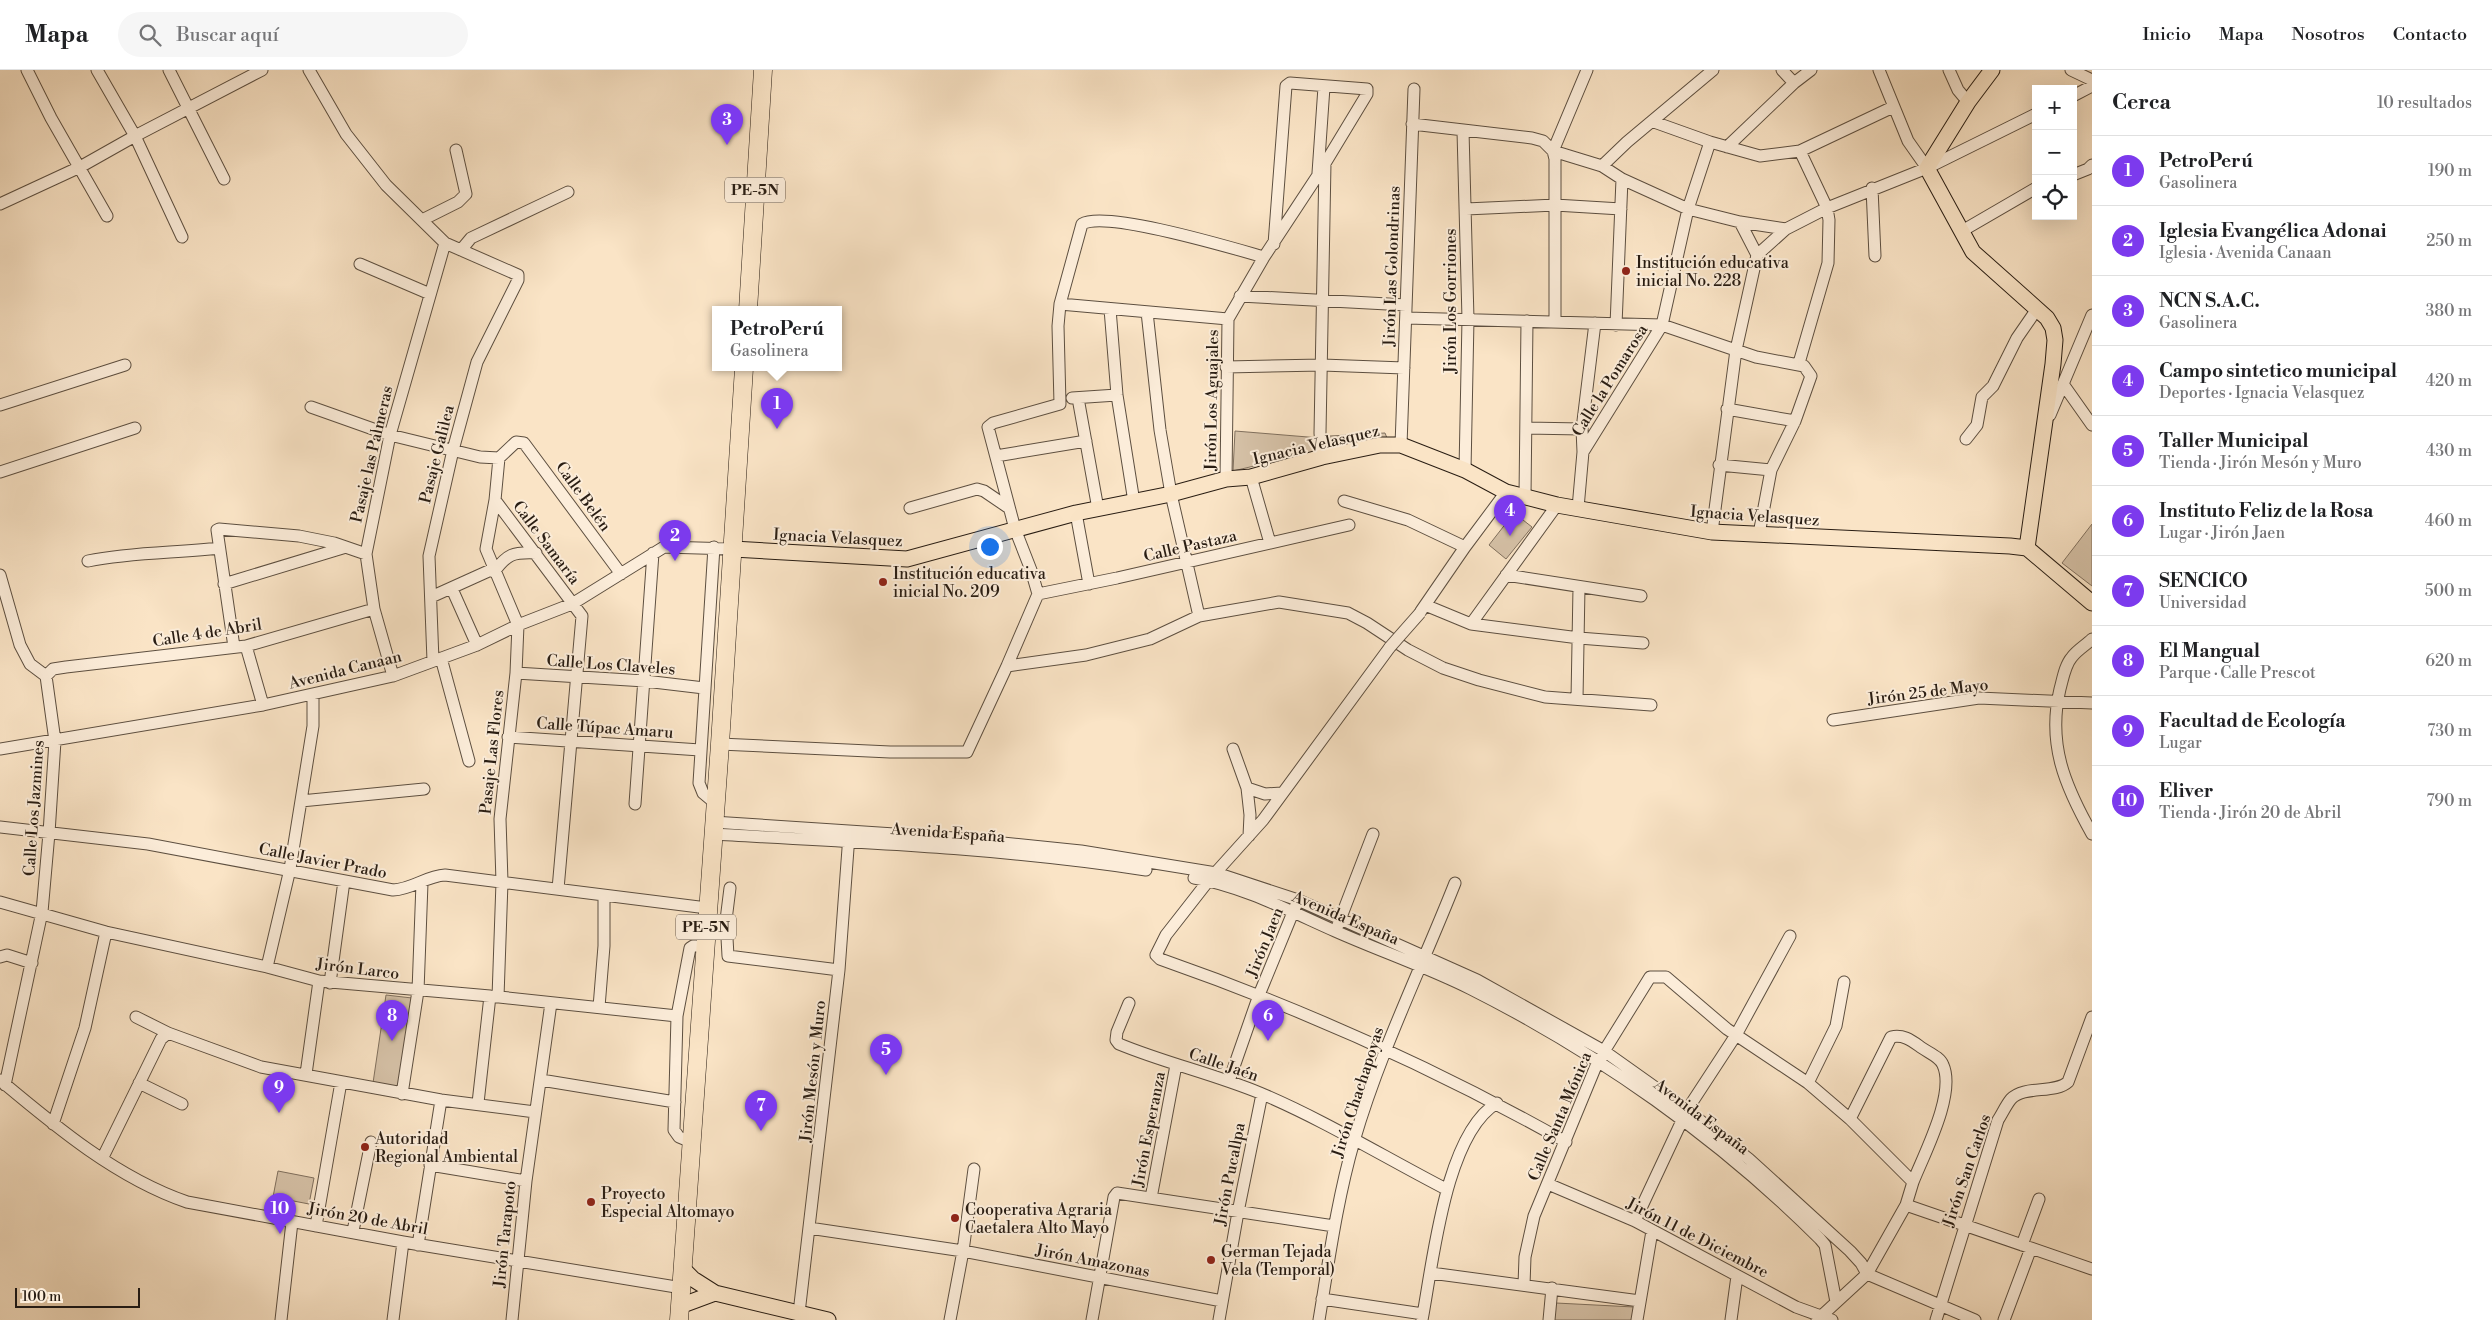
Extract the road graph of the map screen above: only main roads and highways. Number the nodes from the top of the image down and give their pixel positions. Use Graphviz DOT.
graph roads {
  1 [pos="763,70"];
  2 [pos="1992,70"];
  3 [pos="748,306"];
  4 [pos="744,371"];
  5 [pos="2027,548"];
  6 [pos="733,549"];
  7 [pos="2092,603"];
  8 [pos="683,1269"];
  9 [pos="715,1293"];
  10 [pos="680,1313"];
  11 [pos="807,1316"];
  12 [pos="828,1320"];
  1 -- 3 [label="highway, PE-5N"];
  2 -- 5 [label="main road"];
  4 -- 6 [label="highway, PE-5N"];
  5 -- 6 [label="main road, Ignacia Velasquez"];
  5 -- 7 [label="main road"];
  6 -- 8 [label="highway, PE-5N"];
  8 -- 9 [label="main road"];
  8 -- 10 [label="highway, PE-5N"];
  9 -- 10 [label="main road"];
  9 -- 11 [label="main road"];
  11 -- 12 [label="main road"];
}
